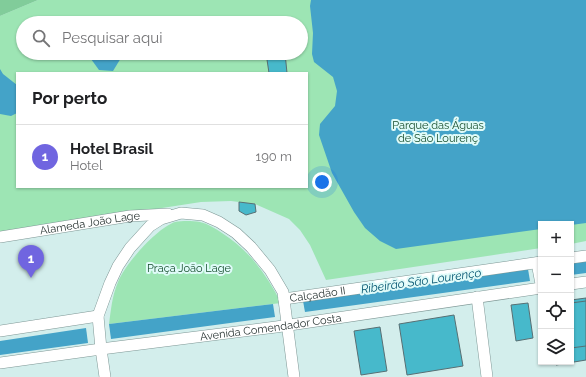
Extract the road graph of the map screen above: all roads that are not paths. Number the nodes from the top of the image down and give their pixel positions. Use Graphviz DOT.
graph roads {
  1 [pos="181,213"];
  2 [pos="0,237"];
  3 [pos="586,256"];
  4 [pos="574,258"];
  5 [pos="538,263"];
  6 [pos="586,282"];
  7 [pos="574,284"];
  8 [pos="538,288"];
  9 [pos="478,297"];
  10 [pos="284,299"];
  11 [pos="98,316"];
  12 [pos="288,325"];
  13 [pos="0,331"];
  14 [pos="101,349"];
  15 [pos="0,363"];
  16 [pos="105,377"];
  17 [pos="294,377"];
  18 [pos="487,377"];
  1 -- 2 [label="street, Alameda João Lage"];
  1 -- 10 [label="street"];
  1 -- 11 [label="street"];
  3 -- 4 [label="street"];
  5 -- 10 [label="street, Calçadão II"];
  6 -- 7 [label="street"];
  8 -- 9 [label="street, Avenida Comendador Costa"];
  9 -- 12 [label="street, Avenida Comendador Costa"];
  9 -- 18 [label="street"];
  10 -- 12 [label="street"];
  11 -- 13 [label="street"];
  11 -- 14 [label="street"];
  12 -- 14 [label="street, Avenida Comendador Costa"];
  12 -- 17 [label="street"];
  14 -- 15 [label="street, Avenida Comendador Costa"];
  14 -- 16 [label="street"];
}
